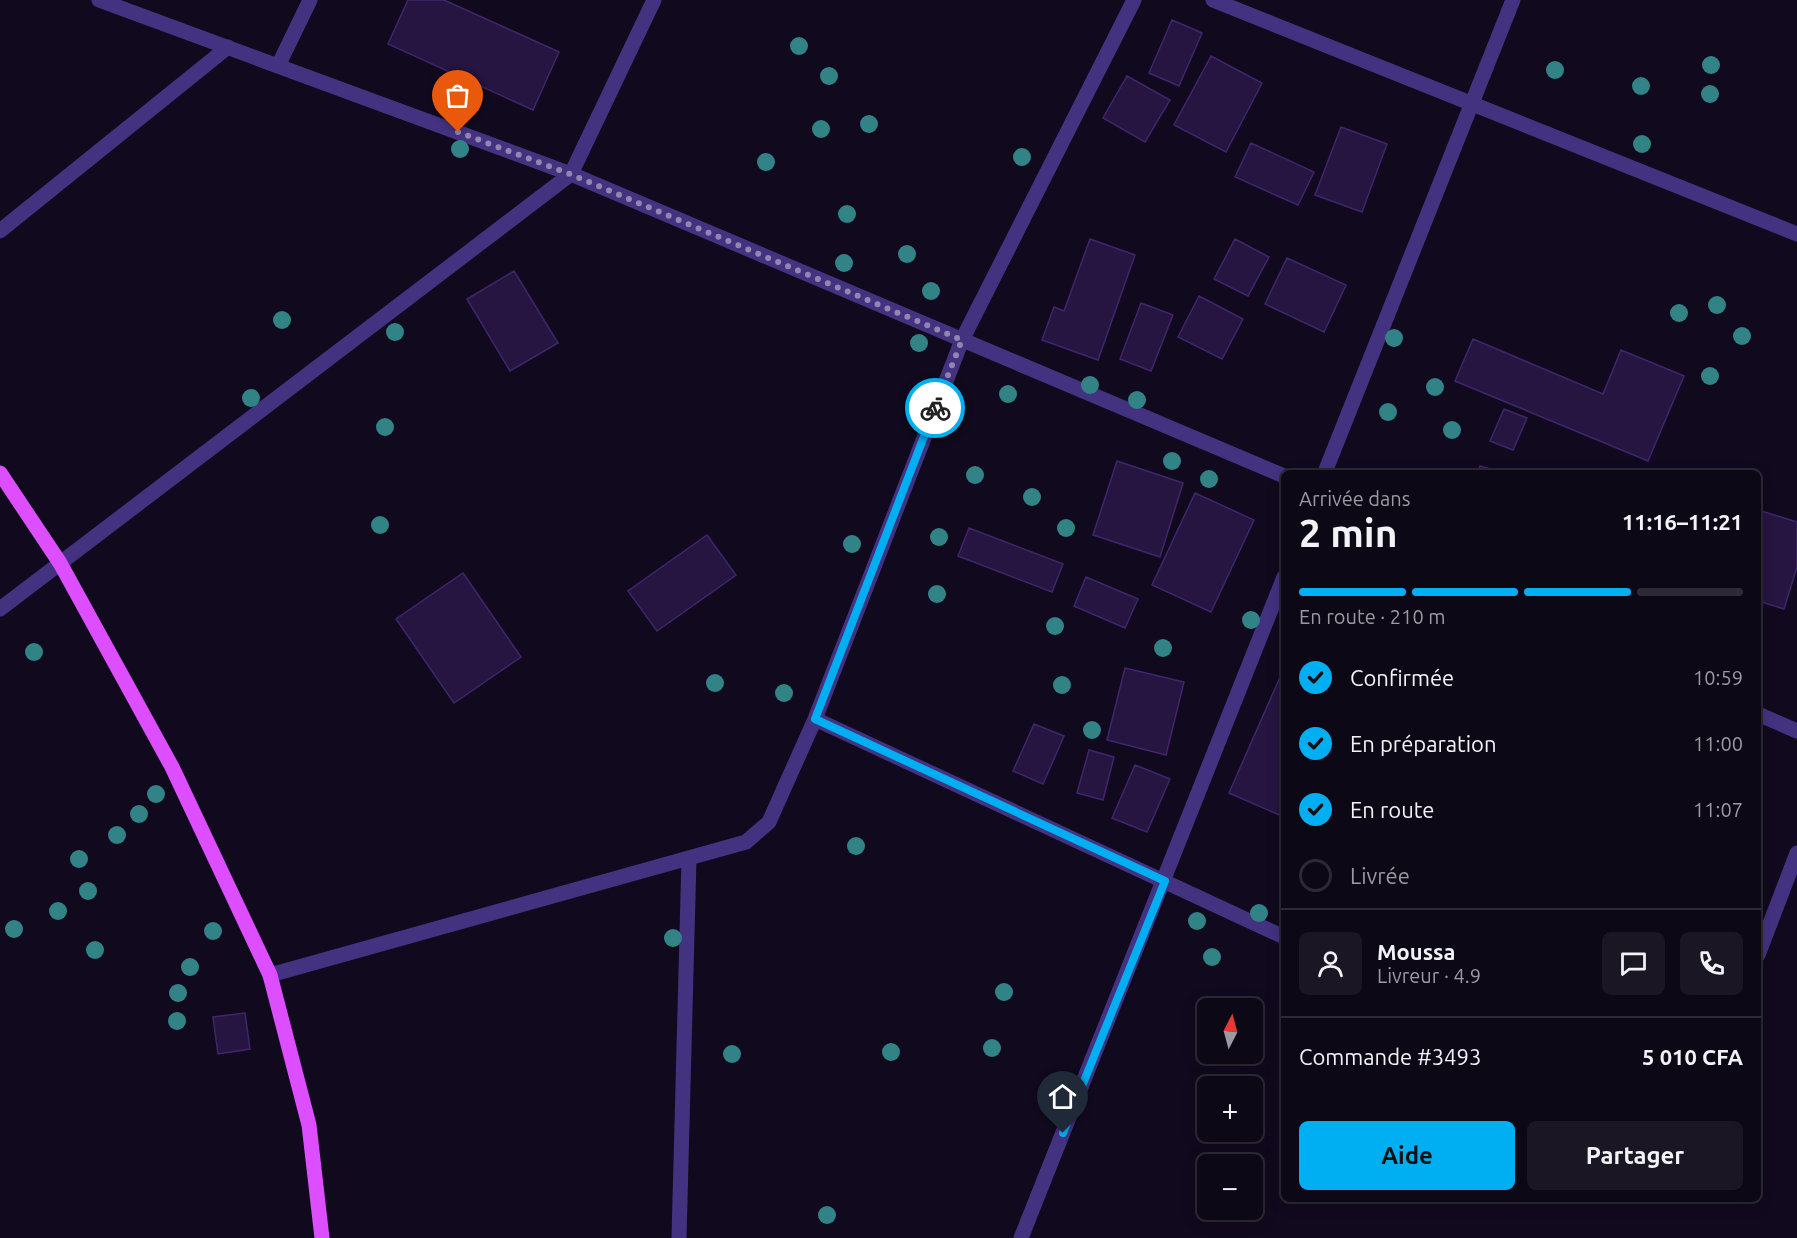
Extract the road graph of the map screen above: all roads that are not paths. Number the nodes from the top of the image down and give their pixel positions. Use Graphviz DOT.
graph roads {
  1 [pos="99,0"];
  2 [pos="310,0"];
  3 [pos="654,0"];
  4 [pos="1134,0"];
  5 [pos="1213,0"];
  6 [pos="1512,0"];
  7 [pos="228,48"];
  8 [pos="278,66"];
  9 [pos="1472,103"];
  10 [pos="570,174"];
  11 [pos="0,231"];
  12 [pos="1797,234"];
  13 [pos="962,340"];
  14 [pos="1326,470"];
  15 [pos="0,473"];
  16 [pos="1281,475"];
  17 [pos="60,563"];
  18 [pos="1281,585"];
  19 [pos="0,609"];
  20 [pos="1761,715"];
  21 [pos="815,719"];
  22 [pos="1797,731"];
  23 [pos="1797,852"];
  24 [pos="689,858"];
  25 [pos="1165,881"];
  26 [pos="1281,936"];
  27 [pos="1761,947"];
  28 [pos="270,975"];
  29 [pos="322,1238"];
  30 [pos="680,1238"];
  31 [pos="1021,1238"];
  1 -- 7 [label="street"];
  2 -- 8 [label="street"];
  3 -- 10 [label="street"];
  4 -- 13 [label="street"];
  5 -- 9 [label="street"];
  6 -- 9 [label="street"];
  7 -- 8 [label="street"];
  7 -- 11 [label="street"];
  8 -- 10 [label="street"];
  9 -- 12 [label="street"];
  9 -- 14 [label="street"];
  10 -- 13 [label="street"];
  10 -- 17 [label="street"];
  13 -- 16 [label="street"];
  13 -- 21 [label="street"];
  15 -- 17 [label="main road"];
  17 -- 19 [label="street"];
  17 -- 28 [label="main road"];
  18 -- 25 [label="street"];
  20 -- 22 [label="street"];
  21 -- 24 [label="street"];
  21 -- 25 [label="street"];
  23 -- 27 [label="street"];
  24 -- 28 [label="street"];
  24 -- 30 [label="street"];
  25 -- 26 [label="street"];
  25 -- 31 [label="street"];
  28 -- 29 [label="main road"];
}
